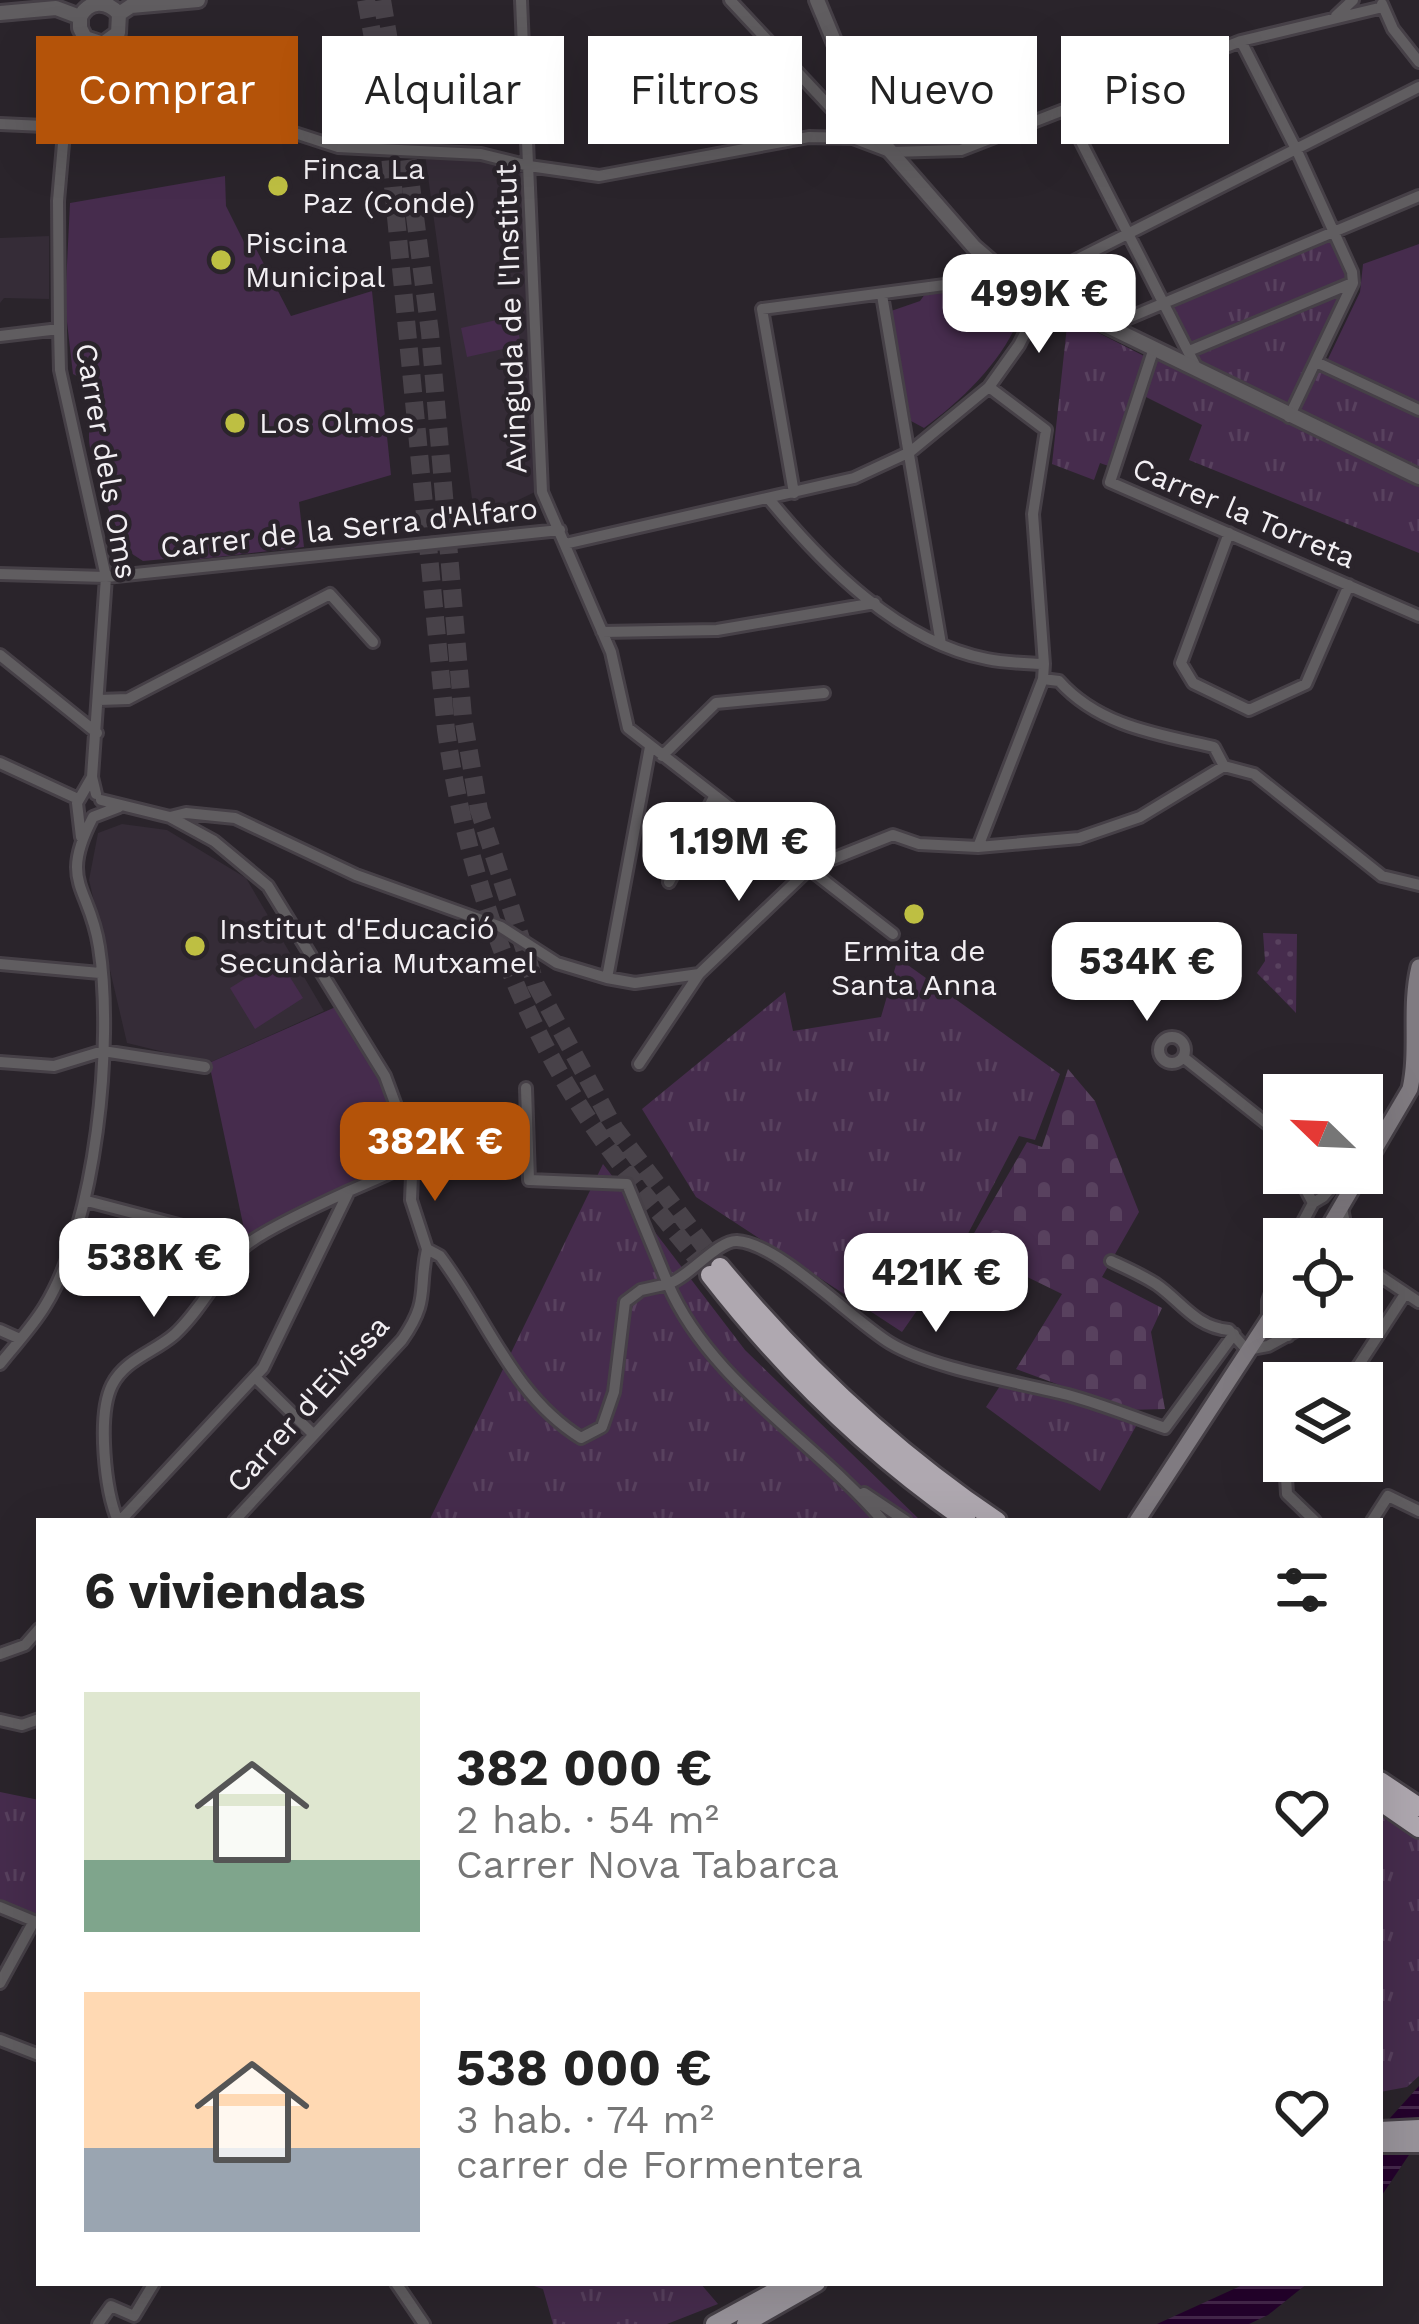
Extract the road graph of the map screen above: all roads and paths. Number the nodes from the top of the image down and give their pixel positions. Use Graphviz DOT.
graph roads {
  1 [pos="198,0"];
  2 [pos="521,0"];
  3 [pos="730,0"];
  4 [pos="818,0"];
  5 [pos="1353,0"];
  6 [pos="1382,3"];
  7 [pos="86,7"];
  8 [pos="0,13"];
  9 [pos="118,14"];
  10 [pos="1333,18"];
  11 [pos="84,36"];
  12 [pos="116,36"];
  13 [pos="1241,41"];
  14 [pos="1229,46"];
  15 [pos="1419,62"];
  16 [pos="1419,87"];
  17 [pos="826,102"];
  18 [pos="1061,112"];
  19 [pos="0,124"];
  20 [pos="36,126"];
  21 [pos="298,134"];
  22 [pos="826,138"];
  23 [pos="64,144"];
  24 [pos="868,144"];
  25 [pos="1083,144"];
  26 [pos="1297,151"];
  27 [pos="890,152"];
  28 [pos="529,166"];
  29 [pos="1419,196"];
  30 [pos="1334,231"];
  31 [pos="1131,233"];
  32 [pos="1068,265"];
  33 [pos="1011,279"];
  34 [pos="1353,283"];
  35 [pos="882,295"];
  36 [pos="1043,298"];
  37 [pos="1163,300"];
  38 [pos="1069,310"];
  39 [pos="1105,328"];
  40 [pos="59,329"];
  41 [pos="0,336"];
  42 [pos="1153,351"];
  43 [pos="1190,351"];
  44 [pos="1316,362"];
  45 [pos="1199,373"];
  46 [pos="989,387"];
  47 [pos="1419,410"];
  48 [pos="1289,417"];
  49 [pos="910,452"];
  50 [pos="1419,478"];
  51 [pos="794,494"];
  52 [pos="770,499"];
  53 [pos="560,530"];
  54 [pos="1229,533"];
  55 [pos="565,544"];
  56 [pos="0,574"];
  57 [pos="106,577"];
  58 [pos="1349,585"];
  59 [pos="874,603"];
  60 [pos="1419,616"];
  61 [pos="602,632"];
  62 [pos="373,642"];
  63 [pos="941,644"];
  64 [pos="0,655"];
  65 [pos="1044,664"];
  66 [pos="1043,679"];
  67 [pos="824,693"];
  68 [pos="99,700"];
  69 [pos="97,733"];
  70 [pos="650,746"];
  71 [pos="662,756"];
  72 [pos="0,763"];
  73 [pos="1224,766"];
  74 [pos="714,797"];
  75 [pos="90,804"];
  76 [pos="170,817"];
  77 [pos="978,847"];
  78 [pos="810,868"];
  79 [pos="1419,871"];
  80 [pos="1400,880"];
  81 [pos="669,882"];
  82 [pos="1419,885"];
  83 [pos="893,934"];
  84 [pos="0,964"];
  85 [pos="1419,967"];
  86 [pos="100,973"];
  87 [pos="699,974"];
  88 [pos="607,978"];
  89 [pos="103,1052"];
  90 [pos="1184,1058"];
  91 [pos="0,1062"];
  92 [pos="639,1064"];
  93 [pos="206,1067"];
  94 [pos="526,1088"];
  95 [pos="1263,1120"];
  96 [pos="1383,1128"];
  97 [pos="411,1164"];
  98 [pos="349,1191"];
  99 [pos="1308,1194"];
  100 [pos="1322,1194"];
  101 [pos="1348,1194"];
  102 [pos="87,1201"];
  103 [pos="1313,1203"];
  104 [pos="1342,1208"];
  105 [pos="1305,1218"];
  106 [pos="1336,1218"];
  107 [pos="1344,1218"];
  108 [pos="248,1243"];
  109 [pos="427,1249"];
  110 [pos="1112,1261"];
  111 [pos="1383,1281"];
  112 [pos="668,1284"];
  113 [pos="1406,1294"];
  114 [pos="1419,1302"];
  115 [pos="1263,1324"];
  116 [pos="1263,1327"];
  117 [pos="0,1330"];
  118 [pos="1232,1332"];
  119 [pos="1282,1338"];
  120 [pos="20,1339"];
  121 [pos="1247,1350"];
  122 [pos="1361,1362"];
  123 [pos="0,1364"];
  124 [pos="255,1377"];
  125 [pos="314,1434"];
  126 [pos="1286,1482"];
  127 [pos="853,1486"];
  128 [pos="1419,1511"];
  129 [pos="117,1518"];
  130 [pos="122,1518"];
  131 [pos="237,1518"];
  132 [pos="880,1518"];
  133 [pos="901,1518"];
  134 [pos="963,1518"];
  135 [pos="993,1518"];
  136 [pos="1139,1518"];
  137 [pos="1312,1518"];
  138 [pos="1374,1518"];
  139 [pos="36,1632"];
  140 [pos="0,1654"];
  141 [pos="0,1720"];
  142 [pos="36,1720"];
  143 [pos="1383,1783"];
  144 [pos="1383,1803"];
  145 [pos="1419,1808"];
  146 [pos="1419,1828"];
  147 [pos="0,1907"];
  148 [pos="36,1923"];
  149 [pos="0,1983"];
  150 [pos="0,2039"];
  151 [pos="36,2054"];
  152 [pos="1419,2128"];
  153 [pos="1383,2130"];
  154 [pos="1383,2144"];
  155 [pos="1419,2144"];
  156 [pos="153,2286"];
  157 [pos="398,2286"];
  158 [pos="784,2286"];
  159 [pos="812,2286"];
  160 [pos="138,2320"];
  161 [pos="98,2324"];
  162 [pos="424,2324"];
  163 [pos="714,2324"];
  164 [pos="745,2324"];
  1 -- 9 [label="street"];
  2 -- 28 [label="street, Avinguda de l'Institut"];
  3 -- 17 [label="street"];
  4 -- 27 [label="street"];
  5 -- 10 [label="street"];
  6 -- 10 [label="street"];
  6 -- 15 [label="street"];
  7 -- 8 [label="street"];
  7 -- 9 [label="street"];
  7 -- 11 [label="street"];
  9 -- 12 [label="street"];
  10 -- 13 [label="street"];
  13 -- 14 [label="street"];
  13 -- 26 [label="street"];
  16 -- 26 [label="street"];
  18 -- 27 [label="street"];
  19 -- 20 [label="street"];
  21 -- 28 [label="street"];
  22 -- 28 [label="street"];
  23 -- 40 [label="street, Carrer dels Oms"];
  24 -- 27 [label="street"];
  25 -- 31 [label="street"];
  26 -- 30 [label="street"];
  26 -- 31 [label="street"];
  27 -- 33 [label="street"];
  28 -- 53 [label="street, Avinguda de l'Institut"];
  29 -- 30 [label="street"];
  30 -- 34 [label="street"];
  30 -- 37 [label="street"];
  31 -- 32 [label="street"];
  31 -- 37 [label="street"];
  32 -- 33 [label="street"];
  32 -- 38 [label="street"];
  33 -- 35 [label="street"];
  33 -- 36 [label="street"];
  34 -- 43 [label="street"];
  34 -- 44 [label="street"];
  35 -- 49 [label="street"];
  35 -- 51 [label="street"];
  36 -- 38 [label="street"];
  36 -- 46 [label="street"];
  37 -- 39 [label="street"];
  37 -- 43 [label="street"];
  38 -- 39 [label="street"];
  39 -- 42 [label="street"];
  40 -- 41 [label="street"];
  40 -- 57 [label="street, Carrer dels Oms"];
  42 -- 45 [label="street"];
  42 -- 54 [label="street, Carrer la Torreta"];
  43 -- 45 [label="street"];
  44 -- 47 [label="street"];
  44 -- 48 [label="street"];
  45 -- 48 [label="street"];
  46 -- 49 [label="street"];
  46 -- 65 [label="street"];
  48 -- 50 [label="street"];
  49 -- 51 [label="street"];
  49 -- 63 [label="street"];
  51 -- 52 [label="street"];
  52 -- 55 [label="street"];
  52 -- 59 [label="street"];
  53 -- 55 [label="street"];
  53 -- 57 [label="street, Carrer de la Serra d'Alfaro"];
  54 -- 58 [label="street, Carrer la Torreta"];
  54 -- 58 [label="street"];
  55 -- 61 [label="street"];
  56 -- 57 [label="street, Carrer de la Serra d'Alfaro"];
  57 -- 68 [label="street, Carrer dels Oms"];
  58 -- 60 [label="street, Carrer la Torreta"];
  59 -- 61 [label="street"];
  59 -- 63 [label="street"];
  61 -- 70 [label="street"];
  62 -- 68 [label="street"];
  63 -- 65 [label="street"];
  64 -- 69 [label="street"];
  65 -- 66 [label="street"];
  66 -- 73 [label="street"];
  66 -- 77 [label="street"];
  67 -- 71 [label="street"];
  68 -- 69 [label="street, Carrer dels Oms"];
  69 -- 75 [label="street, Carrer dels Oms"];
  70 -- 71 [label="street"];
  70 -- 88 [label="street"];
  71 -- 74 [label="street"];
  72 -- 75 [label="street"];
  73 -- 77 [label="street"];
  73 -- 80 [label="street"];
  74 -- 78 [label="street"];
  74 -- 81 [label="street"];
  75 -- 76 [label="street"];
  75 -- 86 [label="street"];
  76 -- 88 [label="street"];
  76 -- 97 [label="street"];
  77 -- 78 [label="street"];
  78 -- 83 [label="street"];
  78 -- 87 [label="street"];
  79 -- 80 [label="street"];
  80 -- 82 [label="street"];
  84 -- 86 [label="street"];
  85 -- 96 [label="main road"];
  86 -- 89 [label="street"];
  87 -- 88 [label="street"];
  87 -- 92 [label="street"];
  89 -- 91 [label="street"];
  89 -- 93 [label="street"];
  89 -- 102 [label="street"];
  90 -- 95 [label="street"];
  94 -- 112 [label="street"];
  97 -- 98 [label="street"];
  97 -- 109 [label="street"];
  98 -- 108 [label="street"];
  98 -- 124 [label="street"];
  99 -- 103 [label="street"];
  100 -- 103 [label="street"];
  101 -- 104 [label="main road"];
  102 -- 108 [label="street"];
  102 -- 120 [label="street"];
  103 -- 105 [label="street"];
  104 -- 106 [label="main road"];
  104 -- 107 [label="street"];
  108 -- 129 [label="street"];
  109 -- 112 [label="street"];
  109 -- 125 [label="street, Carrer d'Eivissa"];
  110 -- 118 [label="street"];
  111 -- 113 [label="street"];
  112 -- 118 [label="street"];
  112 -- 127 [label="street"];
  113 -- 114 [label="street"];
  113 -- 122 [label="street"];
  115 -- 118 [label="street"];
  116 -- 121 [label="main road"];
  117 -- 120 [label="street"];
  118 -- 121 [label="street"];
  119 -- 121 [label="street"];
  120 -- 123 [label="street"];
  121 -- 136 [label="main road"];
  124 -- 125 [label="street"];
  124 -- 130 [label="street"];
  125 -- 131 [label="street, Carrer d'Eivissa"];
  126 -- 137 [label="street"];
  127 -- 132 [label="street"];
  127 -- 133 [label="street"];
  128 -- 138 [label="street"];
  134 -- 135 [label="highway"];
  139 -- 140 [label="street"];
  141 -- 142 [label="street"];
  143 -- 145 [label="highway"];
  144 -- 146 [label="highway"];
  147 -- 148 [label="street"];
  148 -- 149 [label="street"];
  150 -- 151 [label="street"];
  152 -- 153 [label="main road"];
  154 -- 155 [label="main road"];
  156 -- 160 [label="street"];
  157 -- 162 [label="street"];
  158 -- 163 [label="main road"];
  159 -- 164 [label="main road"];
  160 -- 161 [label="street"];
}
